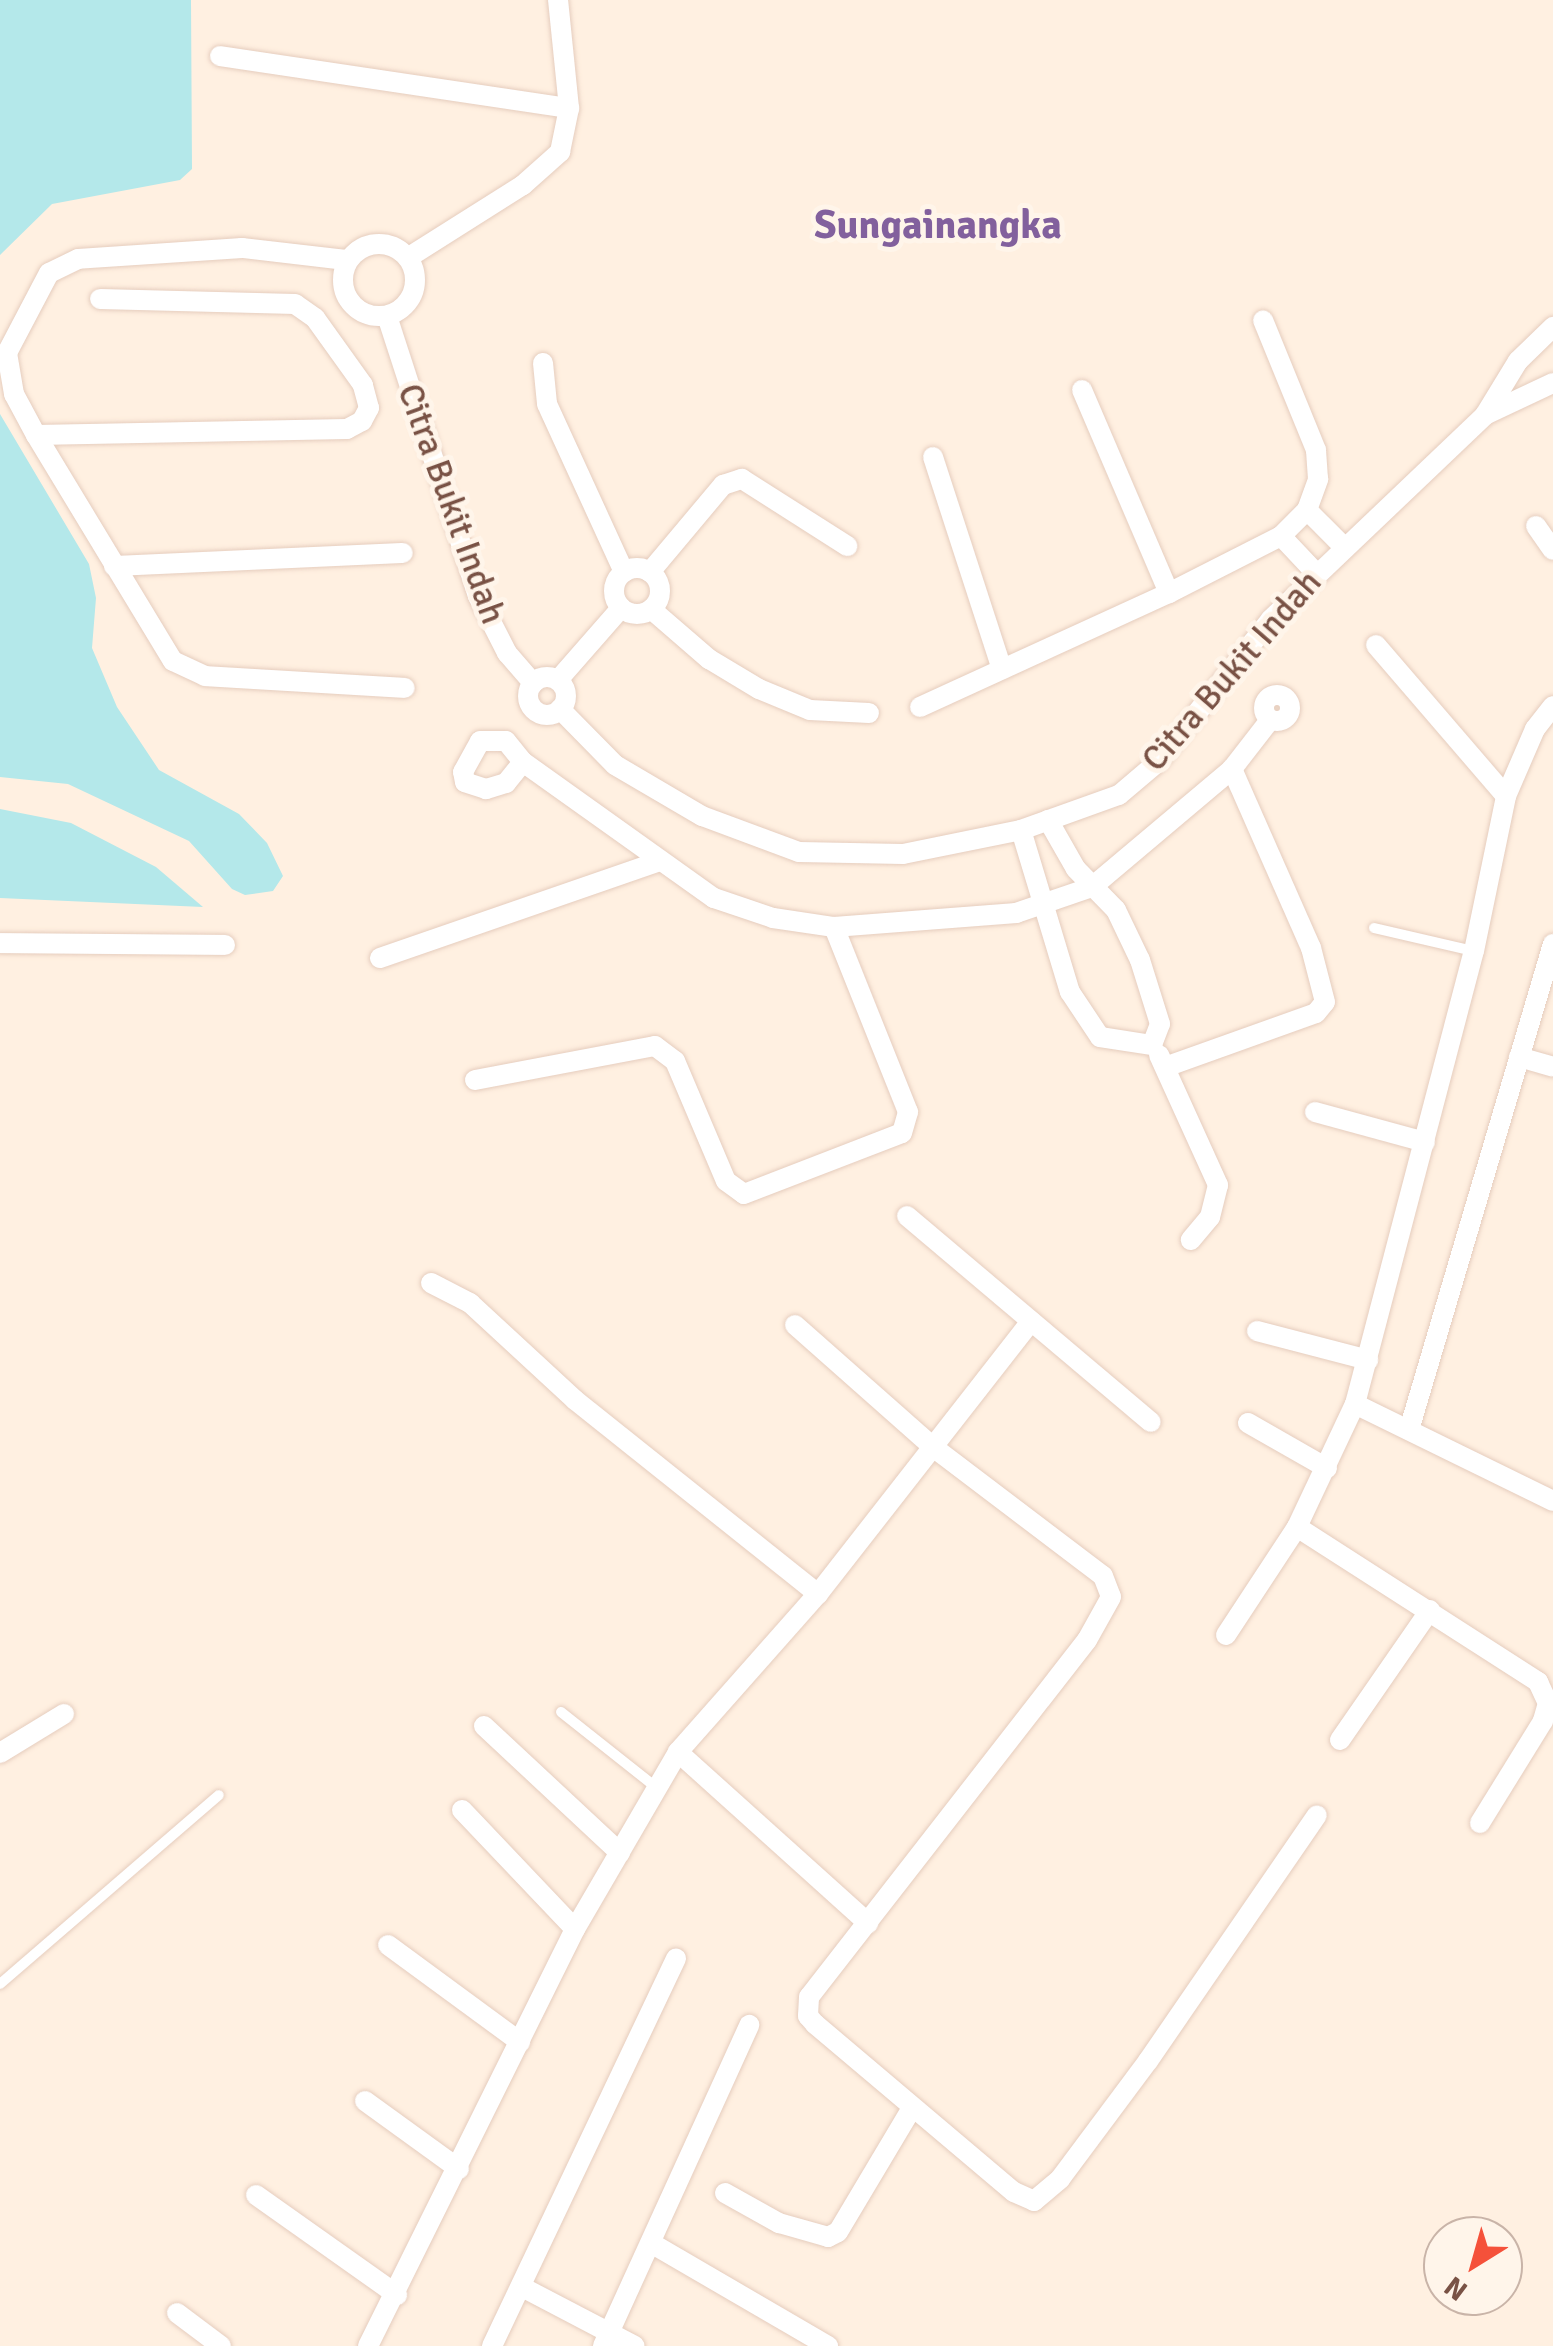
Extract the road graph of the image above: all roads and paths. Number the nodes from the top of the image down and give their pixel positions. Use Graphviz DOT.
graph roads {
  1 [pos="558,0"];
  2 [pos="220,56"];
  3 [pos="569,108"];
  4 [pos="409,257"];
  5 [pos="346,260"];
  6 [pos="100,300"];
  7 [pos="386,316"];
  8 [pos="1262,320"];
  9 [pos="1553,328"];
  10 [pos="543,363"];
  11 [pos="1553,384"];
  12 [pos="1082,390"];
  13 [pos="1485,415"];
  14 [pos="36,435"];
  15 [pos="933,457"];
  16 [pos="1308,510"];
  17 [pos="1536,526"];
  18 [pos="1281,536"];
  19 [pos="847,546"];
  20 [pos="1343,546"];
  21 [pos="1553,550"];
  22 [pos="403,553"];
  23 [pos="114,566"];
  24 [pos="624,572"];
  25 [pos="650,572"];
  26 [pos="1316,573"];
  27 [pos="1170,593"];
  28 [pos="621,608"];
  29 [pos="651,609"];
  30 [pos="1376,645"];
  31 [pos="1002,669"];
  32 [pos="558,680"];
  33 [pos="533,683"];
  34 [pos="405,688"];
  35 [pos="1553,706"];
  36 [pos="920,707"];
  37 [pos="560,709"];
  38 [pos="869,713"];
  39 [pos="1270,720"];
  40 [pos="523,762"];
  41 [pos="1232,769"];
  42 [pos="1506,796"];
  43 [pos="1048,820"];
  44 [pos="1020,830"];
  45 [pos="660,861"];
  46 [pos="1092,887"];
  47 [pos="1044,907"];
  48 [pos="834,927"];
  49 [pos="1374,928"];
  50 [pos="0,943"];
  51 [pos="226,944"];
  52 [pos="1553,944"];
  53 [pos="1474,951"];
  54 [pos="380,958"];
  55 [pos="1152,1046"];
  56 [pos="1520,1057"];
  57 [pos="1168,1066"];
  58 [pos="1553,1067"];
  59 [pos="474,1080"];
  60 [pos="1315,1112"];
  61 [pos="1424,1142"];
  62 [pos="907,1216"];
  63 [pos="1191,1240"];
  64 [pos="431,1284"];
  65 [pos="1031,1320"];
  66 [pos="794,1325"];
  67 [pos="1257,1332"];
  68 [pos="1368,1360"];
  69 [pos="1355,1404"];
  70 [pos="1151,1422"];
  71 [pos="1248,1424"];
  72 [pos="1409,1430"];
  73 [pos="933,1447"];
  74 [pos="1327,1468"];
  75 [pos="1553,1501"];
  76 [pos="1296,1527"];
  77 [pos="818,1594"];
  78 [pos="1430,1610"];
  79 [pos="1226,1635"];
  80 [pos="561,1712"];
  81 [pos="64,1714"];
  82 [pos="484,1726"];
  83 [pos="1340,1740"];
  84 [pos="678,1752"];
  85 [pos="0,1753"];
  86 [pos="657,1788"];
  87 [pos="219,1795"];
  88 [pos="462,1810"];
  89 [pos="1317,1815"];
  90 [pos="1480,1823"];
  91 [pos="620,1853"];
  92 [pos="868,1924"];
  93 [pos="575,1929"];
  94 [pos="388,1945"];
  95 [pos="676,1958"];
  96 [pos="0,1984"];
  97 [pos="749,2024"];
  98 [pos="520,2042"];
  99 [pos="365,2101"];
  100 [pos="912,2108"];
  101 [pos="459,2170"];
  102 [pos="725,2193"];
  103 [pos="256,2195"];
  104 [pos="651,2243"];
  105 [pos="522,2287"];
  106 [pos="398,2295"];
  107 [pos="177,2313"];
  108 [pos="606,2339"];
  109 [pos="221,2346"];
  110 [pos="368,2346"];
  111 [pos="492,2346"];
  112 [pos="635,2346"];
  113 [pos="828,2346"];
  1 -- 3 [label="street"];
  2 -- 3 [label="street"];
  3 -- 4 [label="street"];
  4 -- 5 [label="street"];
  4 -- 7 [label="street"];
  5 -- 7 [label="street"];
  5 -- 14 [label="street"];
  6 -- 14 [label="street"];
  7 -- 33 [label="street, Citra Bukit Indah"];
  8 -- 16 [label="street"];
  9 -- 13 [label="street, Citra Bukit Indah"];
  10 -- 24 [label="street"];
  11 -- 13 [label="street, Citra Bukit Indah"];
  12 -- 27 [label="street"];
  13 -- 20 [label="street, Citra Bukit Indah"];
  14 -- 23 [label="street"];
  15 -- 31 [label="street"];
  16 -- 18 [label="street"];
  16 -- 20 [label="street"];
  17 -- 21 [label="street"];
  18 -- 26 [label="street"];
  18 -- 27 [label="street"];
  19 -- 25 [label="street"];
  20 -- 26 [label="street, Citra Bukit Indah"];
  22 -- 23 [label="street"];
  23 -- 34 [label="street"];
  24 -- 25 [label="street"];
  24 -- 28 [label="street"];
  25 -- 29 [label="street"];
  26 -- 43 [label="street, Citra Bukit Indah"];
  27 -- 31 [label="street"];
  28 -- 29 [label="street"];
  28 -- 32 [label="street"];
  29 -- 38 [label="street"];
  30 -- 42 [label="street"];
  31 -- 36 [label="street"];
  32 -- 33 [label="street"];
  32 -- 37 [label="street"];
  33 -- 37 [label="street, Citra Bukit Indah"];
  35 -- 42 [label="street"];
  37 -- 44 [label="street, Citra Bukit Indah"];
  39 -- 41 [label="street"];
  40 -- 45 [label="street"];
  41 -- 46 [label="street"];
  41 -- 57 [label="street"];
  42 -- 53 [label="street"];
  43 -- 44 [label="street, Citra Bukit Indah"];
  43 -- 46 [label="street"];
  44 -- 47 [label="street"];
  45 -- 48 [label="street"];
  45 -- 54 [label="street"];
  46 -- 47 [label="street"];
  46 -- 55 [label="street"];
  47 -- 48 [label="street"];
  47 -- 55 [label="street"];
  48 -- 59 [label="street"];
  49 -- 53 [label="lane"];
  50 -- 51 [label="street"];
  52 -- 56 [label="street"];
  53 -- 61 [label="street"];
  55 -- 57 [label="street"];
  56 -- 58 [label="street"];
  56 -- 72 [label="street"];
  57 -- 63 [label="street"];
  60 -- 61 [label="street"];
  61 -- 68 [label="street"];
  62 -- 65 [label="street"];
  64 -- 77 [label="street"];
  65 -- 70 [label="street"];
  65 -- 73 [label="street"];
  66 -- 73 [label="street"];
  67 -- 68 [label="street"];
  68 -- 69 [label="street"];
  69 -- 72 [label="street"];
  69 -- 74 [label="street"];
  71 -- 74 [label="street"];
  72 -- 75 [label="street"];
  73 -- 77 [label="street"];
  73 -- 92 [label="street"];
  74 -- 76 [label="street"];
  76 -- 78 [label="street"];
  76 -- 79 [label="street"];
  77 -- 84 [label="street"];
  78 -- 83 [label="street"];
  78 -- 90 [label="street"];
  80 -- 86 [label="lane"];
  81 -- 85 [label="street"];
  82 -- 91 [label="street"];
  84 -- 86 [label="street"];
  84 -- 92 [label="street"];
  86 -- 91 [label="street"];
  87 -- 96 [label="lane"];
  88 -- 93 [label="street"];
  89 -- 100 [label="street"];
  91 -- 93 [label="street"];
  92 -- 100 [label="street"];
  93 -- 98 [label="street"];
  94 -- 98 [label="street"];
  95 -- 105 [label="street"];
  97 -- 104 [label="street"];
  98 -- 101 [label="street"];
  99 -- 101 [label="street"];
  100 -- 102 [label="street"];
  101 -- 106 [label="street"];
  103 -- 106 [label="street"];
  104 -- 108 [label="street"];
  104 -- 113 [label="street"];
  105 -- 108 [label="street"];
  105 -- 111 [label="street"];
  106 -- 110 [label="street"];
  107 -- 109 [label="street"];
  108 -- 112 [label="street"];
}
